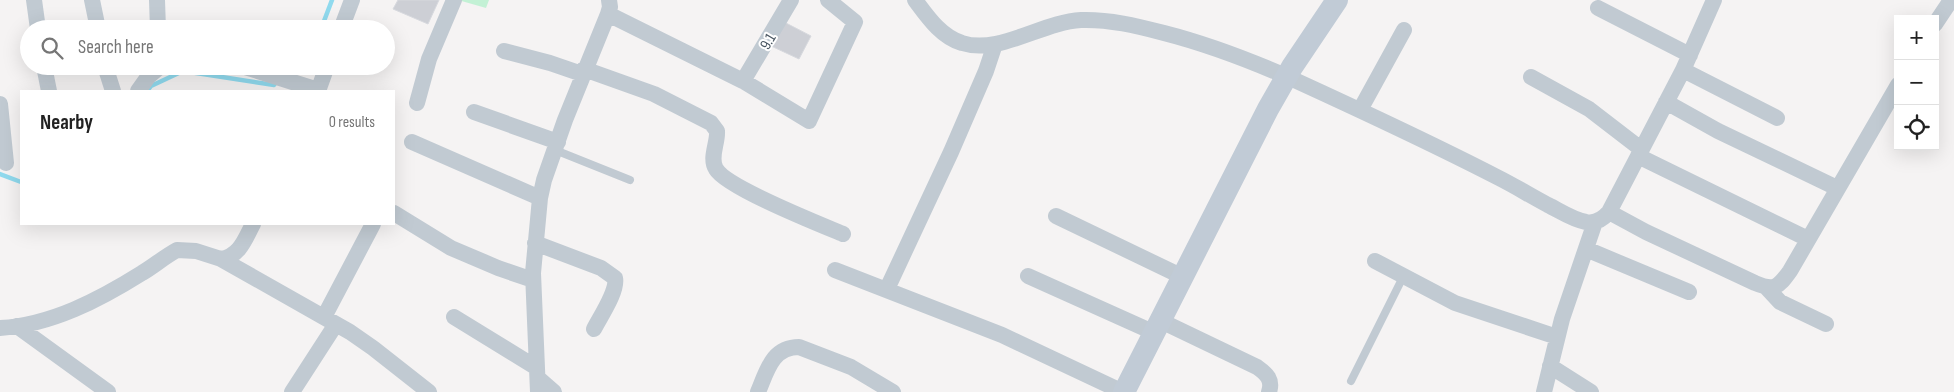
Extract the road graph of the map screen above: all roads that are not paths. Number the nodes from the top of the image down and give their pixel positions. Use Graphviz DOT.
graph roads {
  1 [pos="34,0"];
  2 [pos="92,0"];
  3 [pos="157,0"];
  4 [pos="352,0"];
  5 [pos="454,0"];
  6 [pos="791,0"];
  7 [pos="828,0"];
  8 [pos="915,0"];
  9 [pos="1337,0"];
  10 [pos="1714,0"];
  11 [pos="1950,0"];
  12 [pos="608,7"];
  13 [pos="1598,8"];
  14 [pos="1939,18"];
  15 [pos="37,20"];
  16 [pos="96,20"];
  17 [pos="158,20"];
  18 [pos="344,20"];
  19 [pos="1404,30"];
  20 [pos="995,44"];
  21 [pos="504,51"];
  22 [pos="1686,63"];
  23 [pos="583,72"];
  24 [pos="46,75"];
  25 [pos="108,75"];
  26 [pos="150,75"];
  27 [pos="271,75"];
  28 [pos="324,75"];
  29 [pos="1287,77"];
  30 [pos="1532,77"];
  31 [pos="743,81"];
  32 [pos="49,90"];
  33 [pos="113,90"];
  34 [pos="139,90"];
  35 [pos="315,90"];
  36 [pos="318,90"];
  37 [pos="1894,93"];
  38 [pos="1666,102"];
  39 [pos="417,103"];
  40 [pos="0,104"];
  41 [pos="1360,110"];
  42 [pos="474,112"];
  43 [pos="1777,118"];
  44 [pos="412,142"];
  45 [pos="556,146"];
  46 [pos="1640,152"];
  47 [pos="9,164"];
  48 [pos="630,180"];
  49 [pos="1837,188"];
  50 [pos="540,198"];
  51 [pos="1609,212"];
  52 [pos="395,214"];
  53 [pos="1056,216"];
  54 [pos="1595,222"];
  55 [pos="252,225"];
  56 [pos="373,225"];
  57 [pos="843,234"];
  58 [pos="1808,239"];
  59 [pos="535,243"];
  60 [pos="1586,249"];
  61 [pos="222,259"];
  62 [pos="1375,261"];
  63 [pos="835,270"];
  64 [pos="1028,276"];
  65 [pos="1183,277"];
  66 [pos="1403,277"];
  67 [pos="533,280"];
  68 [pos="1767,288"];
  69 [pos="887,289"];
  70 [pos="1688,292"];
  71 [pos="454,317"];
  72 [pos="330,321"];
  73 [pos="1826,324"];
  74 [pos="17,326"];
  75 [pos="1158,327"];
  76 [pos="0,328"];
  77 [pos="594,329"];
  78 [pos="1557,338"];
  79 [pos="1550,366"];
  80 [pos="538,379"];
  81 [pos="1351,381"];
  82 [pos="108,392"];
  83 [pos="292,392"];
  84 [pos="429,392"];
  85 [pos="554,392"];
  86 [pos="758,392"];
  87 [pos="893,392"];
  88 [pos="1124,392"];
  89 [pos="1269,392"];
  90 [pos="1544,392"];
  91 [pos="1591,392"];
  1 -- 15 [label="street"];
  2 -- 16 [label="street"];
  3 -- 17 [label="street"];
  4 -- 18 [label="street"];
  5 -- 39 [label="street"];
  6 -- 31 [label="street, 9.1"];
  7 -- 31 [label="street"];
  8 -- 20 [label="street"];
  9 -- 29 [label="main road"];
  10 -- 22 [label="street"];
  11 -- 14 [label="street"];
  12 -- 23 [label="street"];
  12 -- 31 [label="street"];
  13 -- 22 [label="street"];
  19 -- 41 [label="street"];
  20 -- 29 [label="street"];
  20 -- 69 [label="street"];
  21 -- 23 [label="street"];
  22 -- 38 [label="street"];
  22 -- 43 [label="street"];
  23 -- 45 [label="street"];
  23 -- 57 [label="street"];
  24 -- 32 [label="street"];
  25 -- 33 [label="street"];
  26 -- 34 [label="street"];
  27 -- 35 [label="street"];
  28 -- 36 [label="street"];
  29 -- 41 [label="street"];
  29 -- 65 [label="main road"];
  30 -- 46 [label="street"];
  37 -- 49 [label="street"];
  38 -- 46 [label="street"];
  38 -- 49 [label="street"];
  40 -- 47 [label="street"];
  41 -- 54 [label="street"];
  42 -- 45 [label="street"];
  44 -- 50 [label="street"];
  45 -- 48 [label="lane"];
  45 -- 50 [label="street"];
  46 -- 51 [label="street"];
  46 -- 58 [label="street"];
  49 -- 58 [label="street"];
  50 -- 59 [label="street"];
  51 -- 54 [label="street"];
  51 -- 68 [label="street"];
  52 -- 67 [label="street"];
  53 -- 65 [label="street"];
  54 -- 60 [label="street"];
  55 -- 61 [label="street"];
  56 -- 72 [label="street"];
  58 -- 68 [label="street"];
  59 -- 67 [label="street"];
  59 -- 77 [label="street"];
  60 -- 70 [label="street"];
  60 -- 78 [label="street"];
  61 -- 72 [label="street"];
  61 -- 74 [label="street"];
  62 -- 66 [label="street"];
  63 -- 69 [label="street"];
  64 -- 75 [label="street"];
  65 -- 75 [label="main road"];
  66 -- 78 [label="street"];
  66 -- 81 [label="lane"];
  67 -- 80 [label="street"];
  68 -- 73 [label="street"];
  69 -- 88 [label="street"];
  71 -- 80 [label="street"];
  72 -- 83 [label="street"];
  72 -- 84 [label="street"];
  74 -- 76 [label="street"];
  74 -- 82 [label="street"];
  75 -- 88 [label="main road"];
  75 -- 89 [label="street"];
  78 -- 79 [label="street"];
  79 -- 90 [label="street"];
  79 -- 91 [label="street"];
  80 -- 85 [label="street"];
  86 -- 87 [label="street"];
}
